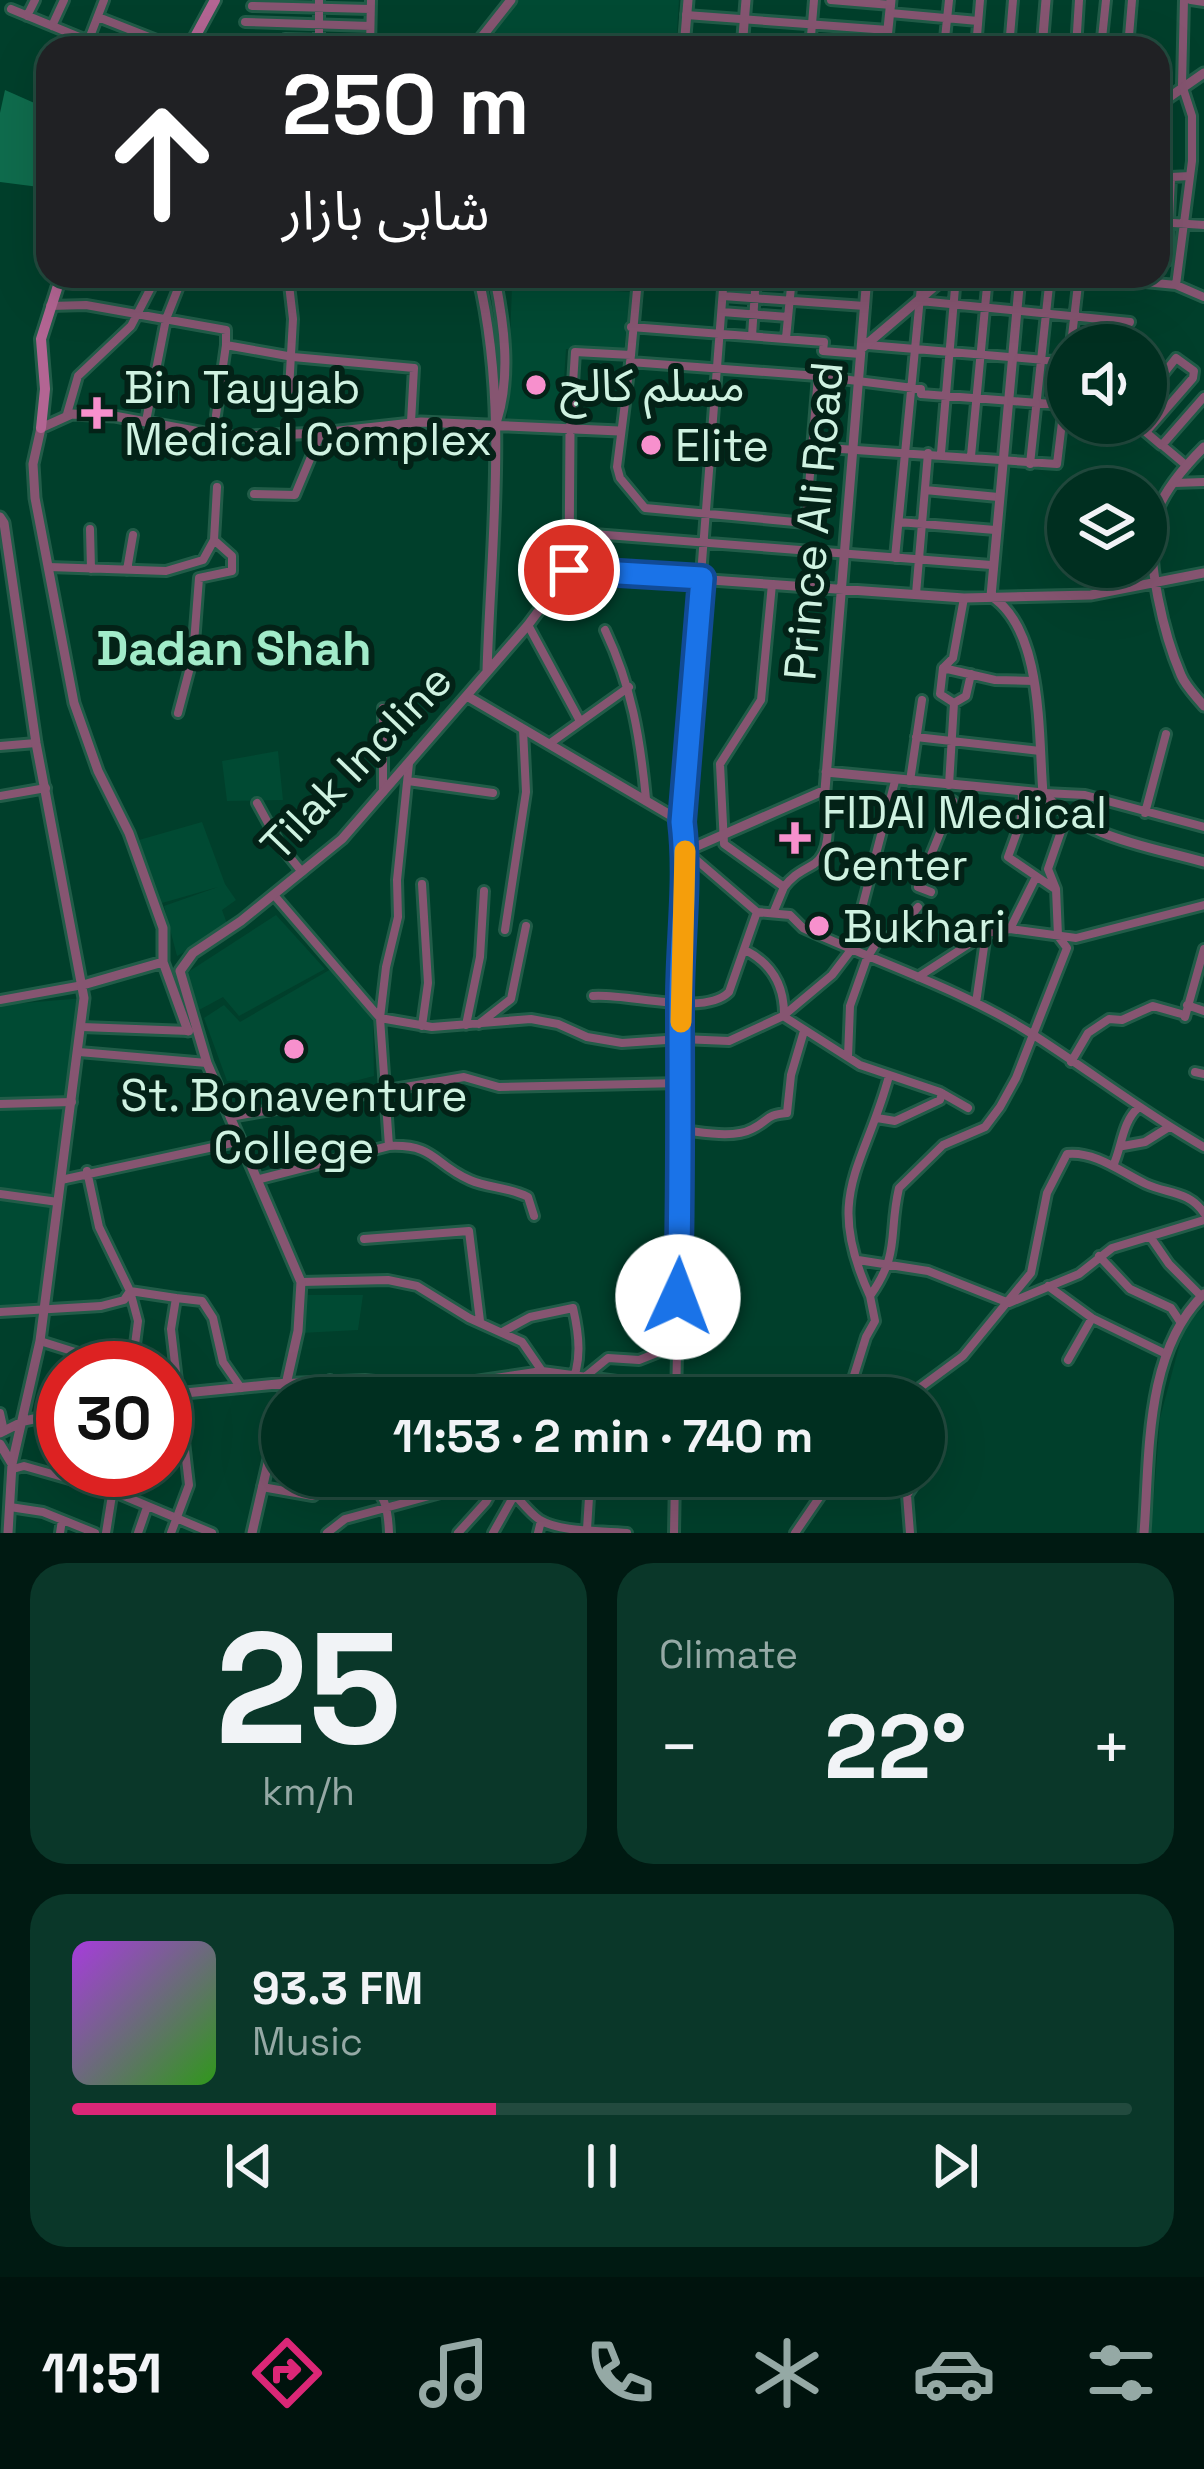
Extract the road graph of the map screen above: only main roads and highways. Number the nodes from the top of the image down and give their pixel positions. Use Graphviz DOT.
graph roads {
  1 [pos="214,0"];
  2 [pos="196,36"];
  3 [pos="56,288"];
  4 [pos="40,428"];
  1 -- 2 [label="main road"];
  3 -- 4 [label="main road"];
}
